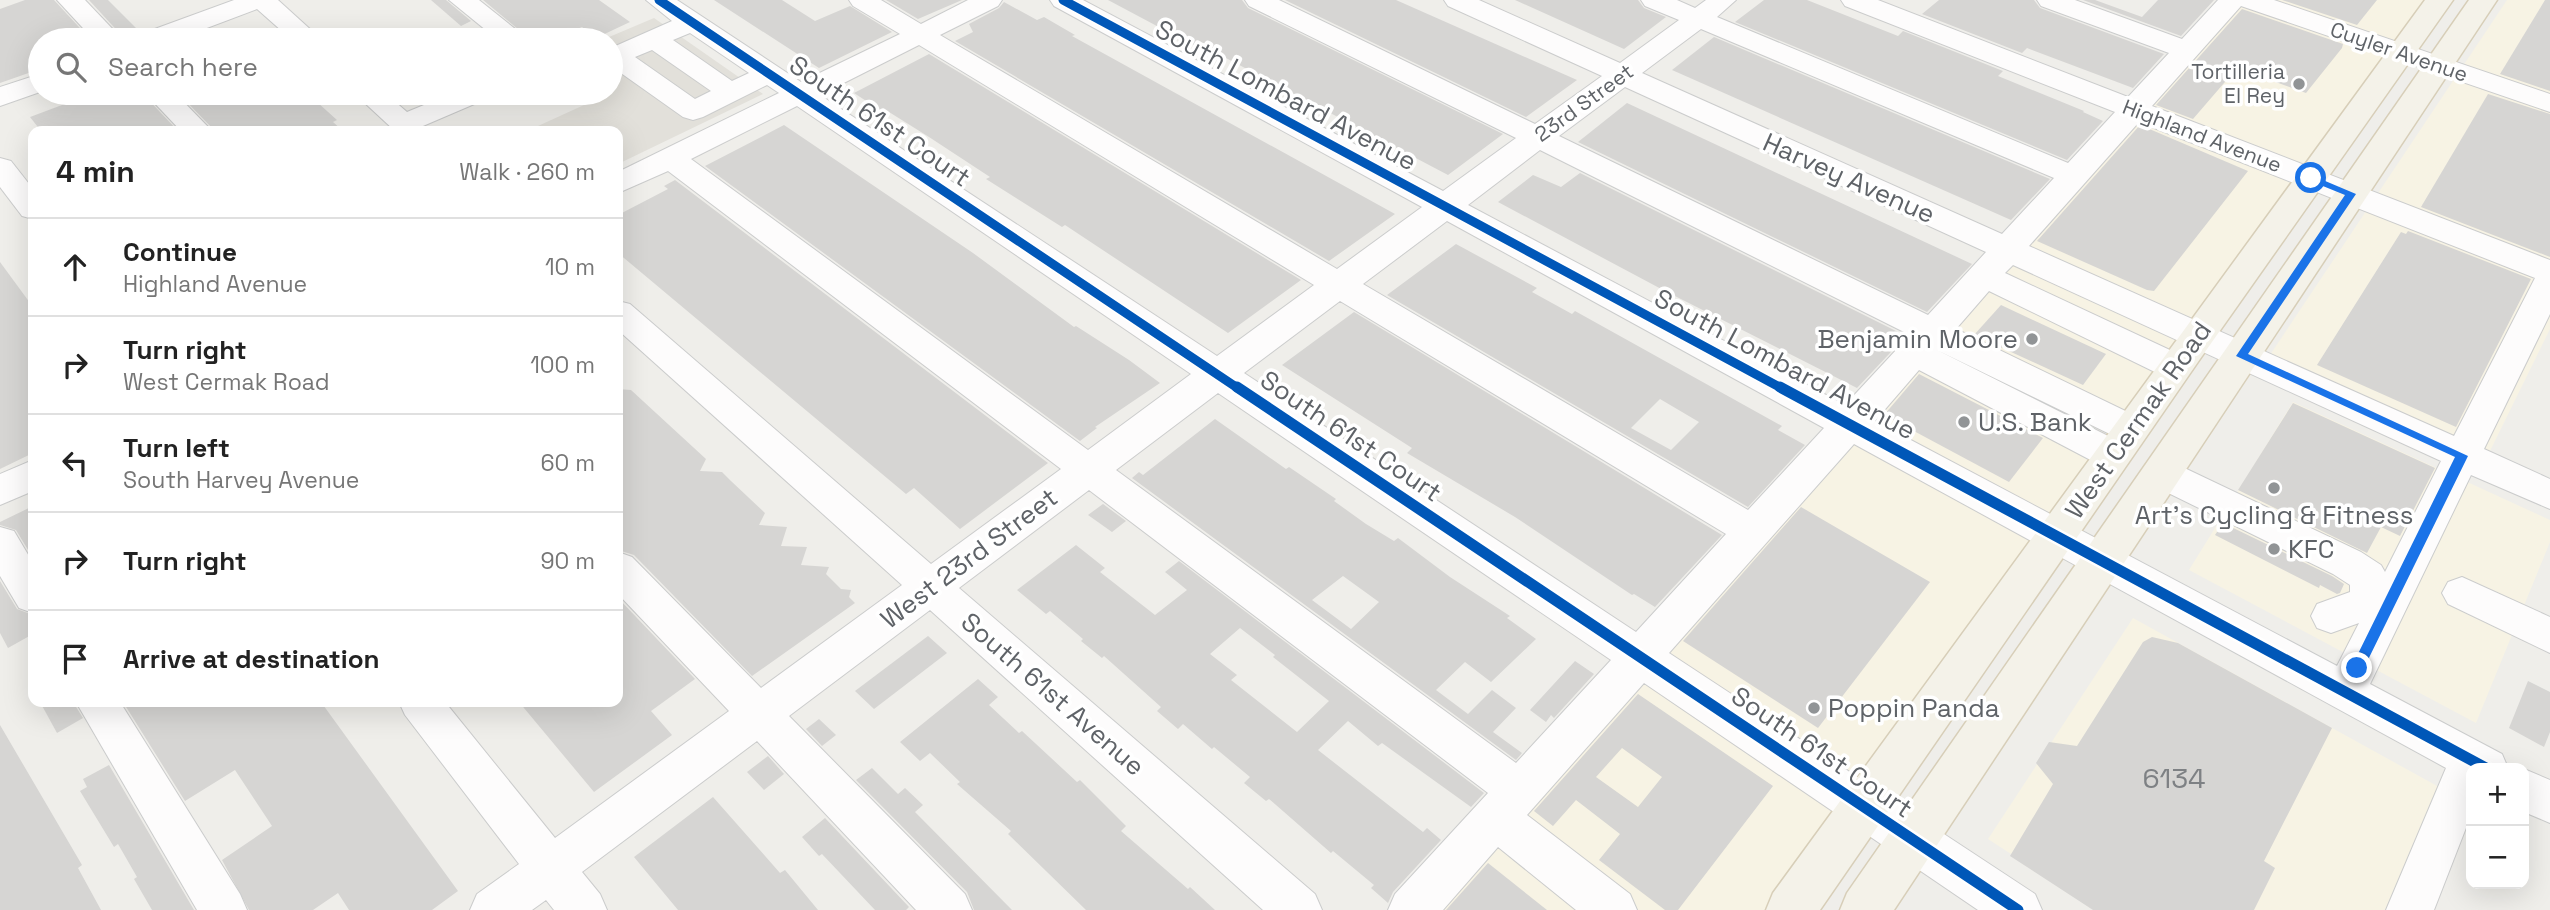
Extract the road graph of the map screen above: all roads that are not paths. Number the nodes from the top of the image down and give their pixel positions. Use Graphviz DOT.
graph roads {
  1 [pos="70,0"];
  2 [pos="260,0"];
  3 [pos="462,0"];
  4 [pos="862,0"];
  5 [pos="989,0"];
  6 [pos="1063,0"];
  7 [pos="1258,0"];
  8 [pos="1457,0"];
  9 [pos="1654,0"];
  10 [pos="1723,0"];
  11 [pos="1854,0"];
  12 [pos="2050,0"];
  13 [pos="2232,0"];
  14 [pos="2248,0"];
  15 [pos="2439,0"];
  16 [pos="2483,0"];
  17 [pos="674,10"];
  18 [pos="1698,18"];
  19 [pos="97,28"];
  20 [pos="184,28"];
  21 [pos="294,28"];
  22 [pos="499,28"];
  23 [pos="623,30"];
  24 [pos="920,34"];
  25 [pos="654,39"];
  26 [pos="2187,50"];
  27 [pos="2401,52"];
  28 [pos="623,53"];
  29 [pos="623,62"];
  30 [pos="2439,65"];
  31 [pos="768,74"];
  32 [pos="1622,75"];
  33 [pos="28,86"];
  34 [pos="730,92"];
  35 [pos="799,94"];
  36 [pos="0,97"];
  37 [pos="2550,103"];
  38 [pos="171,105"];
  39 [pos="382,105"];
  40 [pos="453,105"];
  41 [pos="2134,109"];
  42 [pos="192,126"];
  43 [pos="406,126"];
  44 [pos="412,126"];
  45 [pos="1537,137"];
  46 [pos="670,158"];
  47 [pos="0,167"];
  48 [pos="2074,176"];
  49 [pos="2311,178"];
  50 [pos="623,182"];
  51 [pos="2351,194"];
  52 [pos="28,203"];
  53 [pos="1444,206"];
  54 [pos="1995,263"];
  55 [pos="2047,268"];
  56 [pos="2550,272"];
  57 [pos="2550,280"];
  58 [pos="1338,284"];
  59 [pos="2024,295"];
  60 [pos="623,316"];
  61 [pos="2197,336"];
  62 [pos="1923,343"];
  63 [pos="2242,356"];
  64 [pos="2175,367"];
  65 [pos="1217,374"];
  66 [pos="1850,425"];
  67 [pos="2122,442"];
  68 [pos="2462,456"];
  69 [pos="1088,470"];
  70 [pos="2163,474"];
  71 [pos="28,477"];
  72 [pos="0,491"];
  73 [pos="2550,495"];
  74 [pos="1753,532"];
  75 [pos="2056,536"];
  76 [pos="0,542"];
  77 [pos="2103,561"];
  78 [pos="623,573"];
  79 [pos="930,587"];
  80 [pos="28,589"];
  81 [pos="2462,593"];
  82 [pos="2331,616"];
  83 [pos="2550,636"];
  84 [pos="1640,657"];
  85 [pos="2345,692"];
  86 [pos="100,707"];
  87 [pos="424,707"];
  88 [pos="759,714"];
  89 [pos="2477,763"];
  90 [pos="2466,792"];
  91 [pos="2529,792"];
  92 [pos="2550,803"];
  93 [pos="1507,804"];
  94 [pos="1864,808"];
  95 [pos="1913,840"];
  96 [pos="551,868"];
  97 [pos="223,910"];
  98 [pos="494,910"];
  99 [pos="583,910"];
  100 [pos="948,910"];
  101 [pos="1298,910"];
  102 [pos="1412,910"];
  103 [pos="1612,910"];
  104 [pos="1791,910"];
  105 [pos="1865,910"];
  106 [pos="2018,910"];
  107 [pos="2410,910"];
  1 -- 19 [label="street"];
  2 -- 20 [label="street"];
  2 -- 21 [label="street"];
  3 -- 22 [label="street"];
  4 -- 24 [label="street"];
  5 -- 24 [label="street"];
  6 -- 53 [label="street, South Lombard Avenue"];
  7 -- 45 [label="street"];
  8 -- 32 [label="street, Harvey Avenue"];
  9 -- 18 [label="street"];
  10 -- 18 [label="street, 23rd Street"];
  11 -- 41 [label="street, Highland Avenue"];
  12 -- 26 [label="street"];
  13 -- 26 [label="street"];
  14 -- 27 [label="street, Cuyler Avenue"];
  15 -- 27 [label="main road, West Cermak Road"];
  16 -- 30 [label="main road, West Cermak Road"];
  17 -- 23 [label="street"];
  17 -- 25 [label="street"];
  17 -- 31 [label="street, South 61st Court"];
  18 -- 32 [label="street, 23rd Street"];
  18 -- 48 [label="street"];
  24 -- 35 [label="street"];
  24 -- 58 [label="street"];
  25 -- 28 [label="street"];
  25 -- 34 [label="street"];
  26 -- 41 [label="street"];
  27 -- 30 [label="street, Cuyler Avenue"];
  27 -- 49 [label="main road, West Cermak Road"];
  29 -- 34 [label="street"];
  30 -- 37 [label="street, Cuyler Avenue"];
  30 -- 51 [label="main road, West Cermak Road"];
  31 -- 34 [label="street"];
  31 -- 35 [label="street, South 61st Court"];
  32 -- 45 [label="street, 23rd Street"];
  32 -- 54 [label="street, Harvey Avenue"];
  33 -- 36 [label="street"];
  35 -- 46 [label="street"];
  35 -- 65 [label="street, South 61st Court"];
  38 -- 42 [label="lane"];
  39 -- 43 [label="street"];
  40 -- 44 [label="street"];
  41 -- 48 [label="street"];
  41 -- 49 [label="street, Highland Avenue"];
  45 -- 53 [label="street, 23rd Street"];
  45 -- 62 [label="street"];
  46 -- 50 [label="street"];
  46 -- 69 [label="street"];
  47 -- 52 [label="street"];
  48 -- 54 [label="street"];
  49 -- 51 [label="street, Highland Avenue"];
  49 -- 61 [label="main road, West Cermak Road"];
  51 -- 56 [label="street, Highland Avenue"];
  51 -- 63 [label="main road, West Cermak Road"];
  53 -- 58 [label="street, West 23rd Street"];
  53 -- 66 [label="street, South Lombard Avenue"];
  54 -- 55 [label="street, Harvey Avenue"];
  54 -- 59 [label="lane"];
  54 -- 62 [label="street"];
  55 -- 59 [label="street"];
  55 -- 61 [label="street, Harvey Avenue"];
  57 -- 68 [label="street"];
  58 -- 65 [label="street, West 23rd Street"];
  58 -- 74 [label="street"];
  59 -- 64 [label="lane"];
  60 -- 79 [label="street, South 61st Avenue"];
  61 -- 63 [label="street, Harvey Avenue"];
  61 -- 64 [label="main road, West Cermak Road"];
  62 -- 66 [label="street"];
  62 -- 67 [label="street"];
  63 -- 68 [label="street, Harvey Avenue"];
  63 -- 70 [label="main road, West Cermak Road"];
  64 -- 67 [label="main road, West Cermak Road"];
  65 -- 69 [label="street, West 23rd Street"];
  65 -- 84 [label="street, South 61st Court"];
  66 -- 74 [label="street"];
  66 -- 75 [label="street, South Lombard Avenue"];
  67 -- 75 [label="main road, West Cermak Road"];
  68 -- 73 [label="street, Harvey Avenue"];
  68 -- 85 [label="street"];
  69 -- 79 [label="street, West 23rd Street"];
  69 -- 93 [label="street"];
  70 -- 77 [label="main road, West Cermak Road"];
  70 -- 82 [label="street"];
  71 -- 72 [label="street"];
  74 -- 84 [label="street"];
  75 -- 77 [label="street, South Lombard Avenue"];
  75 -- 94 [label="main road, West Cermak Road"];
  76 -- 80 [label="street"];
  77 -- 85 [label="street, South Lombard Avenue"];
  77 -- 95 [label="main road, West Cermak Road"];
  78 -- 88 [label="street"];
  79 -- 88 [label="street, West 23rd Street"];
  79 -- 101 [label="street, South 61st Avenue"];
  81 -- 83 [label="street"];
  84 -- 93 [label="street"];
  84 -- 94 [label="street, South 61st Court"];
  85 -- 89 [label="street, South Lombard Avenue"];
  86 -- 97 [label="street"];
  87 -- 96 [label="street"];
  88 -- 96 [label="street, West 23rd Street"];
  88 -- 100 [label="street"];
  90 -- 107 [label="street"];
  91 -- 92 [label="street"];
  93 -- 102 [label="street"];
  93 -- 103 [label="street"];
  94 -- 95 [label="street, South 61st Court"];
  94 -- 104 [label="main road, West Cermak Road"];
  95 -- 105 [label="main road, West Cermak Road"];
  95 -- 106 [label="street, South 61st Court"];
  96 -- 98 [label="street, West 23rd Street"];
  96 -- 99 [label="street"];
}
